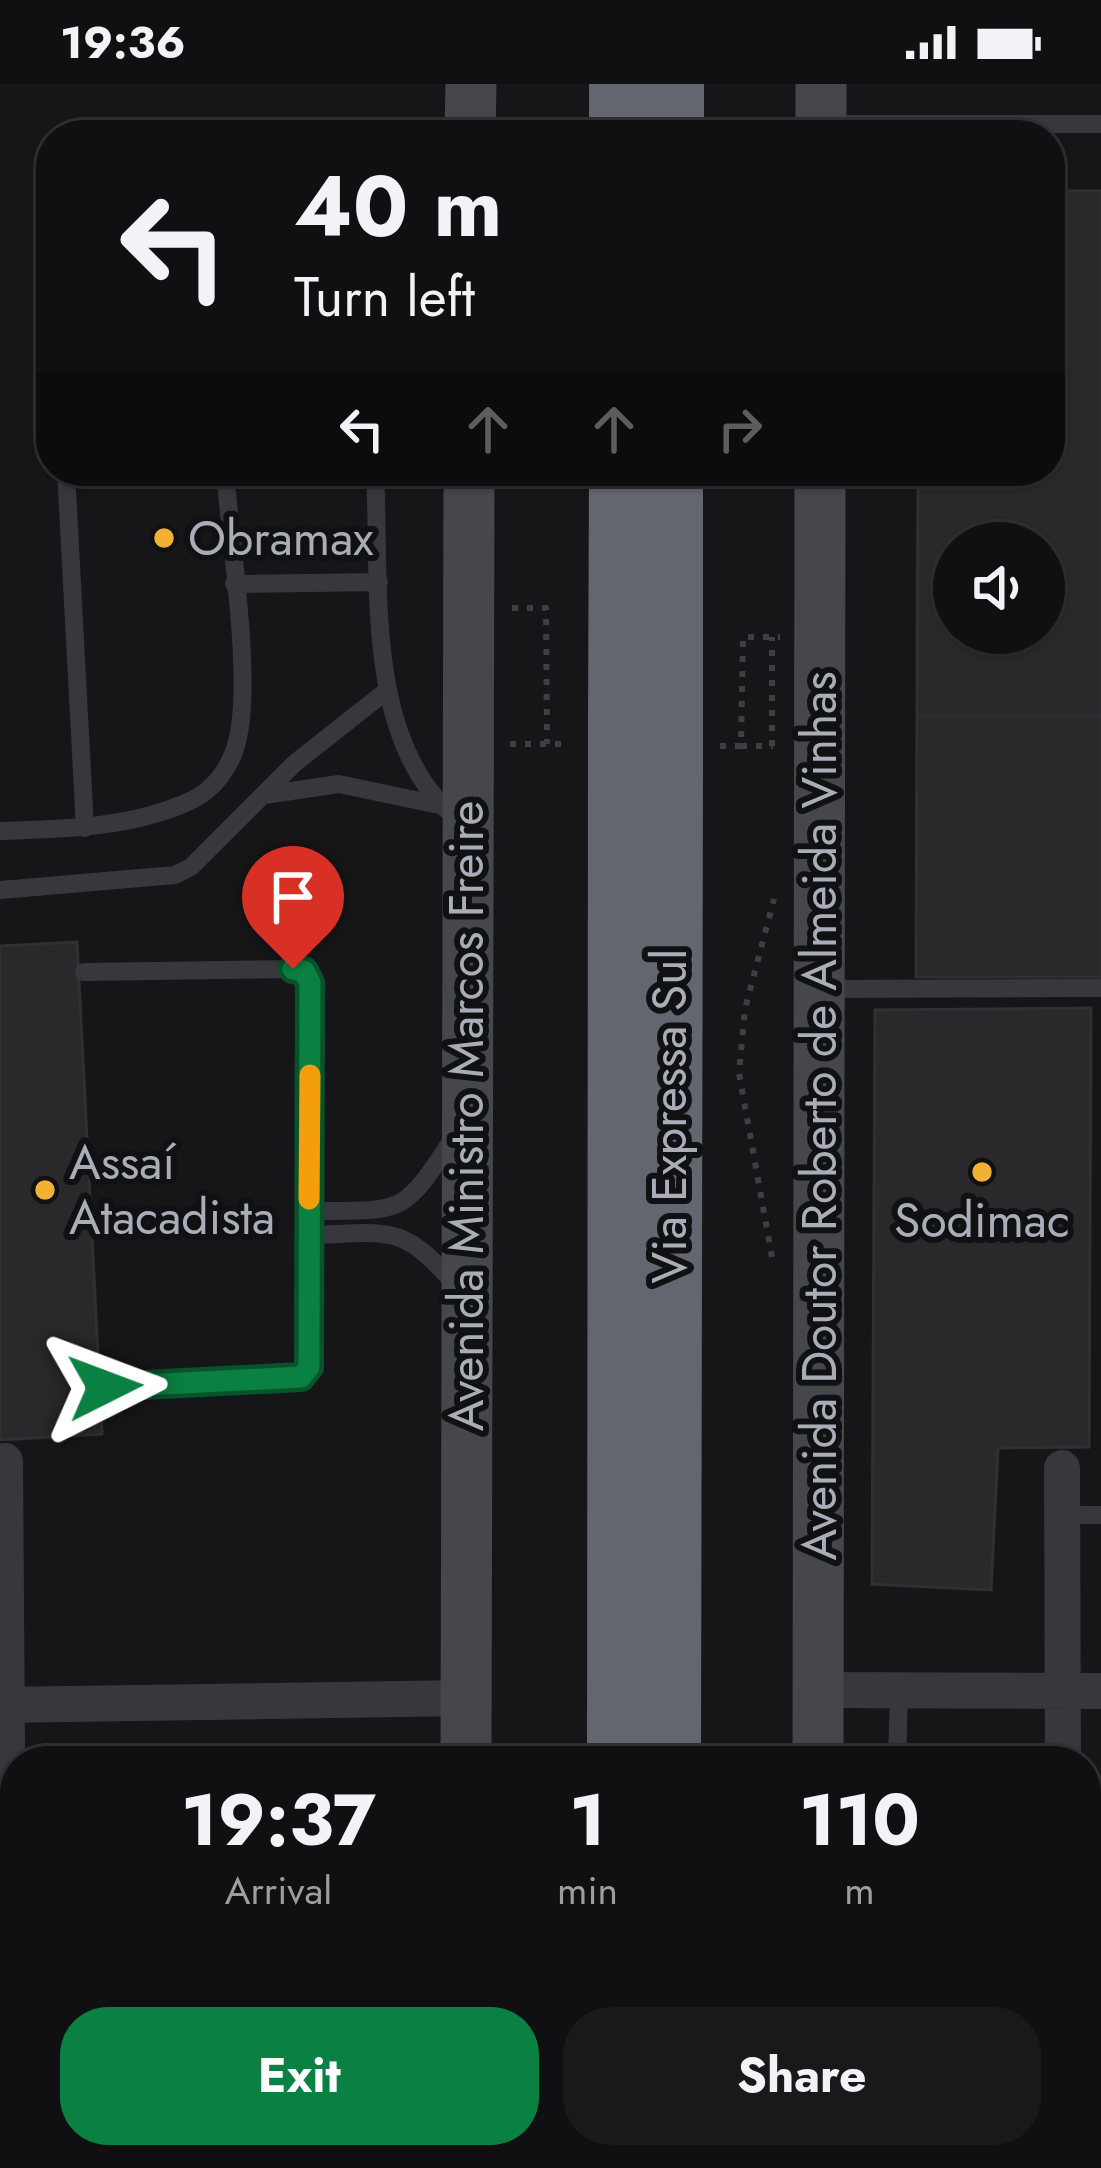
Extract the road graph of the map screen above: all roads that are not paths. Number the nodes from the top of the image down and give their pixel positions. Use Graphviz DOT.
graph roads {
  1 [pos="471,84"];
  2 [pos="622,84"];
  3 [pos="671,84"];
  4 [pos="821,114"];
  5 [pos="470,120"];
  6 [pos="622,120"];
  7 [pos="671,120"];
  8 [pos="989,120"];
  9 [pos="1065,123"];
  10 [pos="1101,124"];
  11 [pos="67,486"];
  12 [pos="226,486"];
  13 [pos="376,486"];
  14 [pos="468,486"];
  15 [pos="623,486"];
  16 [pos="669,486"];
  17 [pos="820,486"];
  18 [pos="379,582"];
  19 [pos="234,584"];
  20 [pos="385,692"];
  21 [pos="645,745"];
  22 [pos="264,795"];
  23 [pos="453,816"];
  24 [pos="85,828"];
  25 [pos="0,832"];
  26 [pos="0,890"];
  27 [pos="85,972"];
  28 [pos="1101,988"];
  29 [pos="820,989"];
  30 [pos="465,1119"];
  31 [pos="309,1211"];
  32 [pos="310,1235"];
  33 [pos="465,1297"];
  34 [pos="105,1387"];
  35 [pos="4,1461"];
  36 [pos="1062,1468"];
  37 [pos="1061,1515"];
  38 [pos="1101,1516"];
  39 [pos="818,1690"];
  40 [pos="899,1690"];
  41 [pos="1062,1691"];
  42 [pos="1101,1691"];
  43 [pos="466,1698"];
  44 [pos="3,1705"];
  45 [pos="4,1746"];
  46 [pos="466,1746"];
  47 [pos="620,1746"];
  48 [pos="668,1746"];
  49 [pos="818,1746"];
  50 [pos="897,1746"];
  51 [pos="1063,1746"];
  1 -- 5 [label="main road"];
  2 -- 6 [label="highway"];
  3 -- 7 [label="highway"];
  4 -- 8 [label="lane"];
  9 -- 10 [label="lane"];
  11 -- 24 [label="lane"];
  12 -- 19 [label="lane"];
  13 -- 18 [label="lane"];
  14 -- 23 [label="main road, Avenida Ministro Marcos Freire"];
  15 -- 21 [label="highway, Via Expressa Sul"];
  16 -- 21 [label="highway, Via Expressa Sul"];
  17 -- 29 [label="main road, Avenida Doutor Roberto de Almeida Vinhas"];
  18 -- 19 [label="lane"];
  18 -- 20 [label="lane"];
  19 -- 24 [label="lane"];
  20 -- 22 [label="lane"];
  20 -- 23 [label="lane"];
  21 -- 47 [label="highway, Via Expressa Sul"];
  21 -- 48 [label="highway, Via Expressa Sul"];
  22 -- 23 [label="lane"];
  22 -- 26 [label="lane"];
  23 -- 30 [label="main road, Avenida Ministro Marcos Freire"];
  24 -- 25 [label="lane"];
  27 -- 31 [label="lane"];
  28 -- 29 [label="lane"];
  29 -- 39 [label="main road, Avenida Doutor Roberto de Almeida Vinhas"];
  30 -- 31 [label="lane"];
  30 -- 33 [label="main road, Avenida Ministro Marcos Freire"];
  31 -- 32 [label="lane"];
  32 -- 33 [label="lane"];
  32 -- 34 [label="lane"];
  33 -- 43 [label="main road, Avenida Ministro Marcos Freire"];
  35 -- 44 [label="street"];
  36 -- 37 [label="street"];
  37 -- 38 [label="lane"];
  37 -- 41 [label="street"];
  39 -- 40 [label="street"];
  39 -- 49 [label="main road, Avenida Doutor Roberto de Almeida Vinhas"];
  40 -- 41 [label="street"];
  40 -- 50 [label="lane"];
  41 -- 42 [label="street"];
  41 -- 51 [label="street"];
  43 -- 44 [label="street"];
  43 -- 46 [label="main road, Avenida Ministro Marcos Freire"];
  44 -- 45 [label="street"];
}
